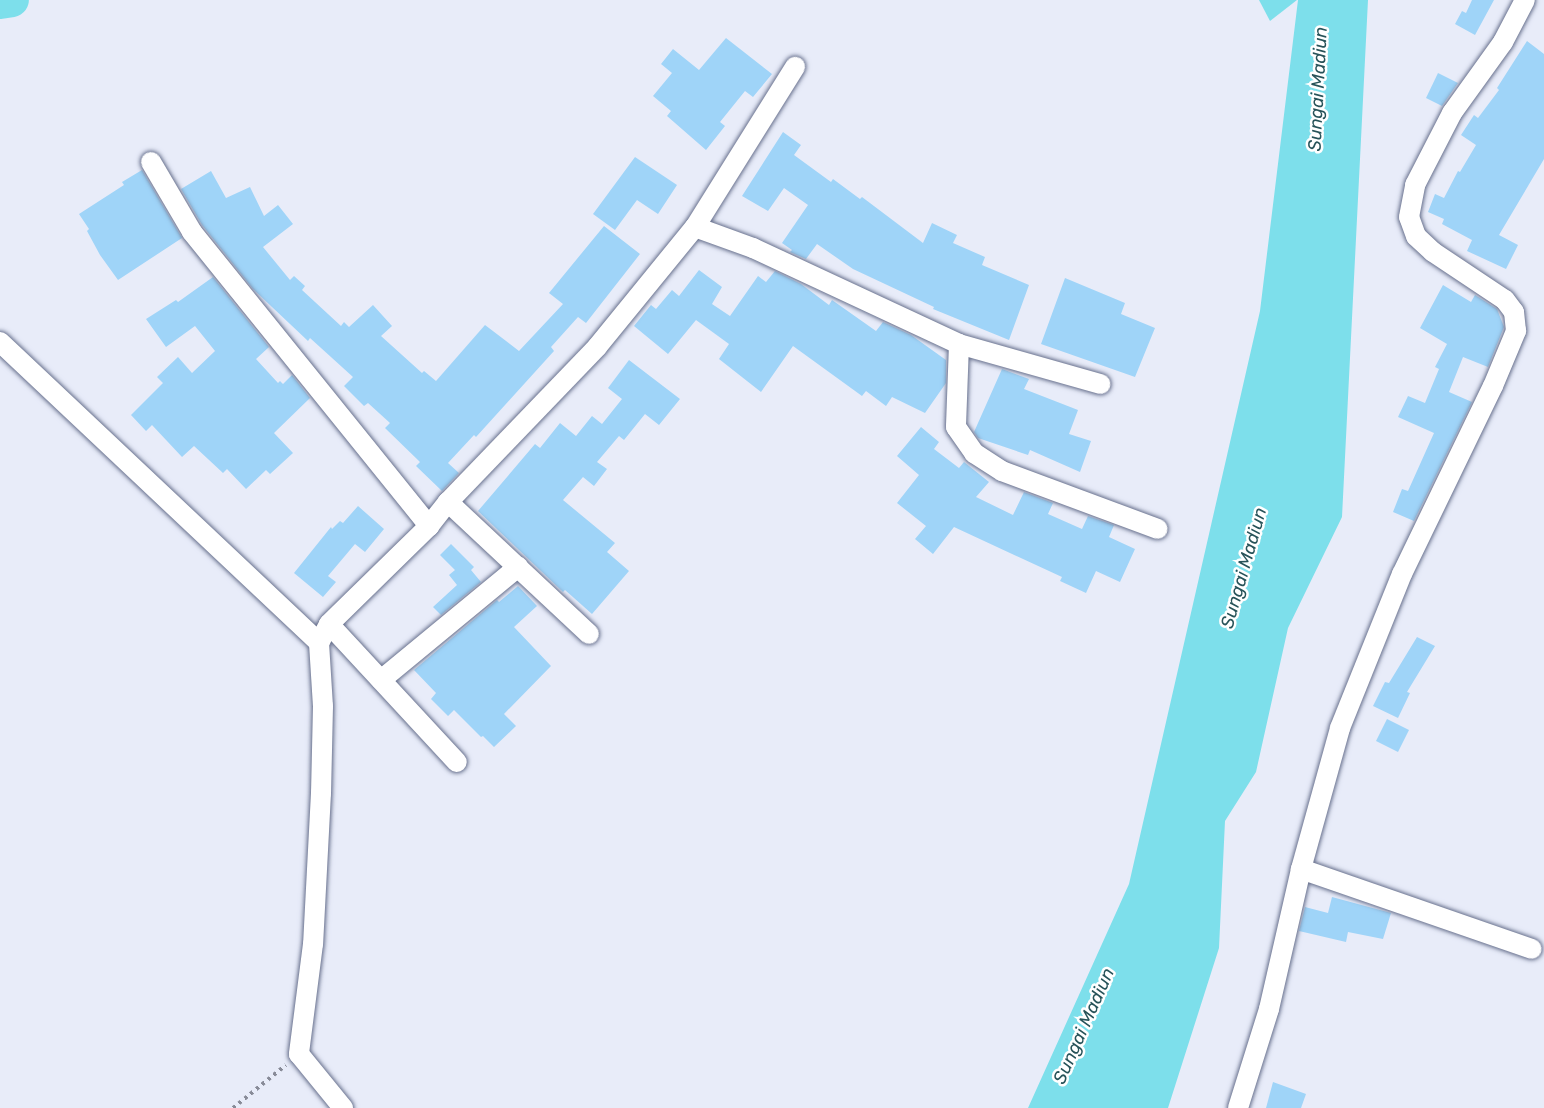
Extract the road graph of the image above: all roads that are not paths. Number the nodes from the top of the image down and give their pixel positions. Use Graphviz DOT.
graph roads {
  1 [pos="1525,0"];
  2 [pos="795,67"];
  3 [pos="151,162"];
  4 [pos="695,227"];
  5 [pos="0,342"];
  6 [pos="959,344"];
  7 [pos="1100,384"];
  8 [pos="448,502"];
  9 [pos="429,526"];
  10 [pos="1158,529"];
  11 [pos="518,567"];
  12 [pos="329,624"];
  13 [pos="589,634"];
  14 [pos="319,643"];
  15 [pos="381,680"];
  16 [pos="457,762"];
  17 [pos="1301,869"];
  18 [pos="1532,949"];
  19 [pos="343,1108"];
  20 [pos="1238,1108"];
  1 -- 17 [label="street"];
  2 -- 4 [label="street"];
  3 -- 9 [label="street"];
  4 -- 6 [label="street"];
  4 -- 8 [label="street"];
  5 -- 14 [label="street"];
  6 -- 7 [label="street"];
  6 -- 10 [label="street"];
  8 -- 9 [label="street"];
  8 -- 11 [label="street"];
  9 -- 12 [label="street"];
  11 -- 13 [label="street"];
  11 -- 15 [label="street"];
  12 -- 14 [label="street"];
  12 -- 15 [label="street"];
  14 -- 19 [label="street"];
  15 -- 16 [label="street"];
  17 -- 18 [label="street"];
  17 -- 20 [label="street"];
}
